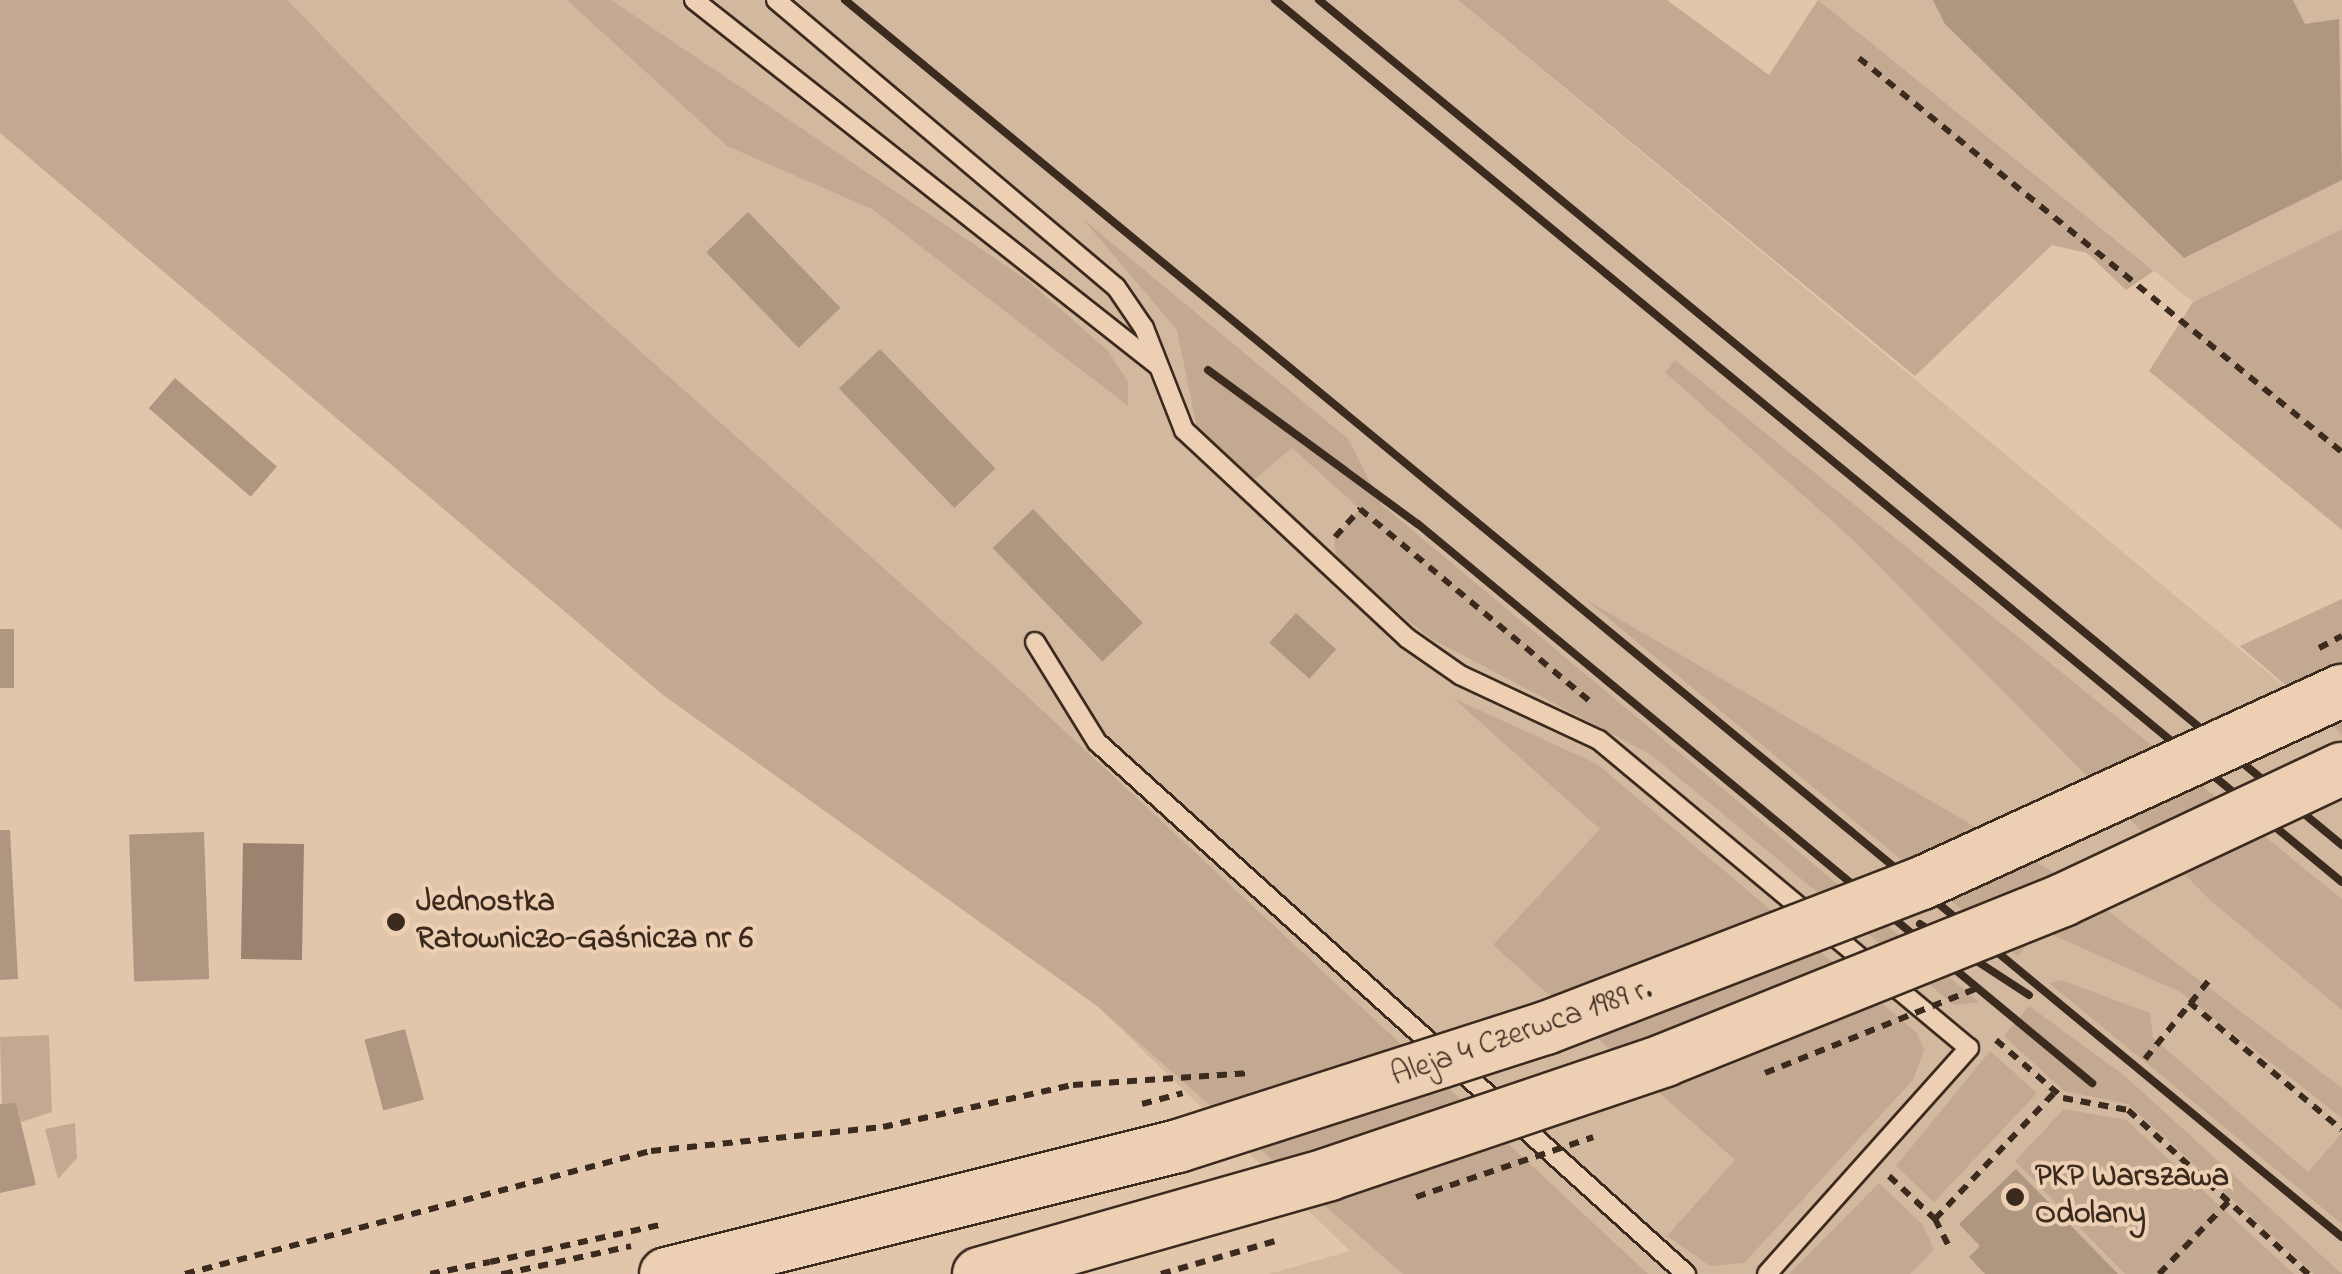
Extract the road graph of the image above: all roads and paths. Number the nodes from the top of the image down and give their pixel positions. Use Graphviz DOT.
graph roads {
  1 [pos="694,0"];
  2 [pos="776,0"];
  3 [pos="1859,58"];
  4 [pos="1158,366"];
  5 [pos="2342,452"];
  6 [pos="2342,636"];
  7 [pos="1036,642"];
  8 [pos="2342,651"];
  9 [pos="2326,668"];
  10 [pos="2342,769"];
  11 [pos="2210,979"];
  12 [pos="2189,1002"];
  13 [pos="2145,1060"];
  14 [pos="1260,1069"];
  15 [pos="1269,1072"];
  16 [pos="1258,1084"];
  17 [pos="1240,1090"];
  18 [pos="2055,1092"];
  19 [pos="1186,1106"];
  20 [pos="1125,1109"];
  21 [pos="1151,1116"];
  22 [pos="2342,1130"];
  23 [pos="1873,1162"];
  24 [pos="2228,1202"];
  25 [pos="1935,1219"];
  26 [pos="678,1221"];
  27 [pos="1950,1250"];
  28 [pos="653,1259"];
  29 [pos="186,1274"];
  30 [pos="430,1274"];
  31 [pos="502,1274"];
  32 [pos="979,1274"];
  33 [pos="1686,1274"];
  34 [pos="1767,1274"];
  35 [pos="2160,1274"];
  1 -- 4 [label="lane"];
  2 -- 4 [label="lane"];
  3 -- 5 [label="path"];
  4 -- 23 [label="lane"];
  6 -- 9 [label="path, bridge"];
  7 -- 33 [label="lane"];
  8 -- 9 [label="path"];
  9 -- 28 [label="main road, Aleja 4 Czerwca 1989 r., bridge"];
  10 -- 32 [label="main road, bridge"];
  11 -- 12 [label="path"];
  12 -- 13 [label="path"];
  12 -- 22 [label="path"];
  14 -- 20 [label="path, bridge"];
  15 -- 29 [label="path"];
  16 -- 17 [label="path"];
  18 -- 25 [label="path"];
  19 -- 21 [label="path"];
  23 -- 25 [label="path"];
  23 -- 34 [label="lane"];
  24 -- 35 [label="path"];
  25 -- 27 [label="path"];
  26 -- 30 [label="path, bridge"];
  28 -- 31 [label="path, bridge"];
}
